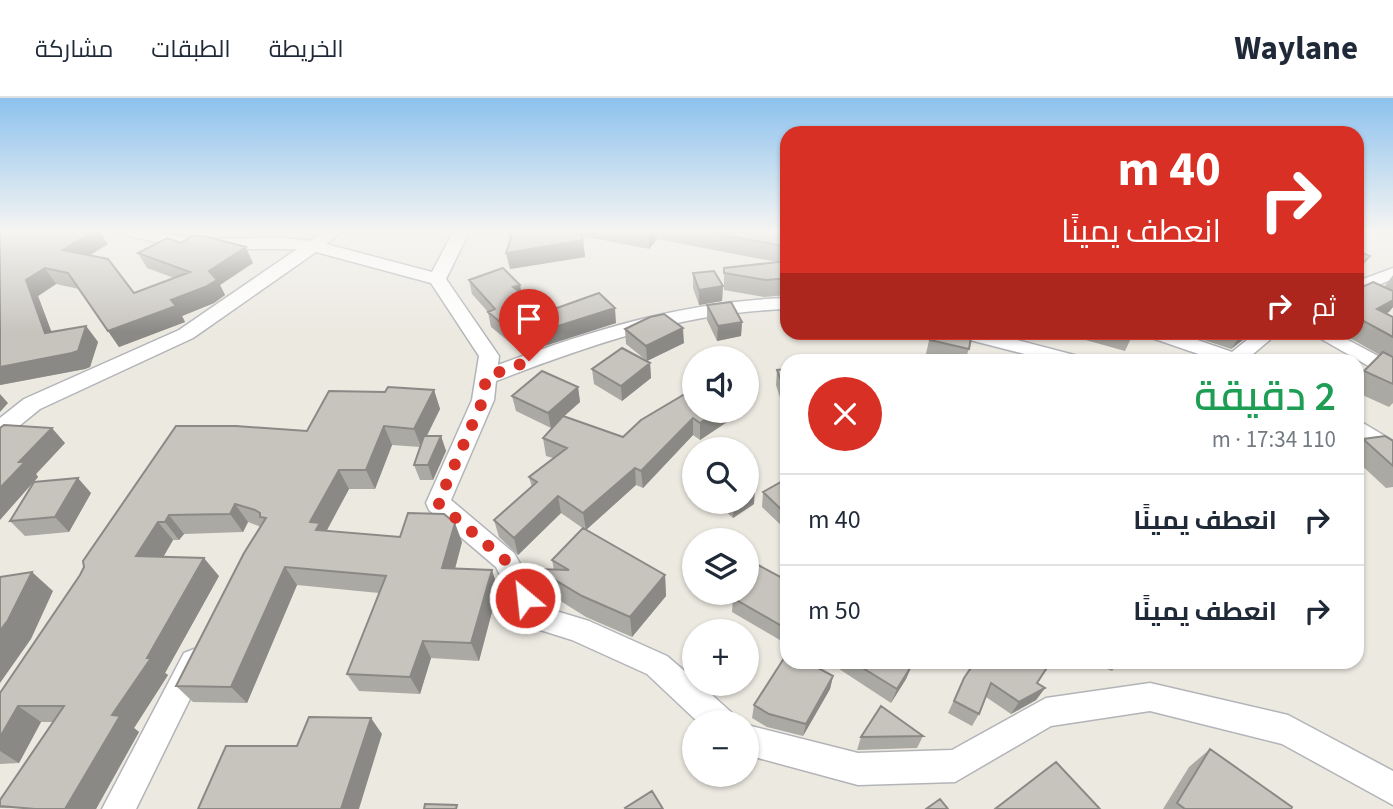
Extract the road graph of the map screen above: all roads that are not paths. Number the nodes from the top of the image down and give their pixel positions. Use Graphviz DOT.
graph roads {
  1 [pos="286,265"];
  2 [pos="398,265"];
  3 [pos="444,265"];
  4 [pos="1393,273"];
  5 [pos="437,279"];
  6 [pos="1364,285"];
  7 [pos="1364,291"];
  8 [pos="1381,299"];
  9 [pos="780,303"];
  10 [pos="992,340"];
  11 [pos="1176,340"];
  12 [pos="1260,340"];
  13 [pos="1333,340"];
  14 [pos="1047,354"];
  15 [pos="1217,354"];
  16 [pos="1242,354"];
  17 [pos="1358,354"];
  18 [pos="1364,357"];
  19 [pos="1393,373"];
  20 [pos="486,377"];
  21 [pos="0,430"];
  22 [pos="1364,432"];
  23 [pos="1393,452"];
  24 [pos="207,637"];
  25 [pos="704,710"];
  26 [pos="759,743"];
  27 [pos="1393,789"];
  28 [pos="119,809"];
  1 -- 21 [label="street"];
  2 -- 5 [label="street"];
  3 -- 5 [label="street"];
  4 -- 6 [label="street"];
  5 -- 20 [label="street"];
  7 -- 8 [label="street"];
  9 -- 20 [label="street"];
  10 -- 14 [label="street"];
  11 -- 15 [label="street"];
  12 -- 16 [label="street"];
  13 -- 17 [label="street"];
  18 -- 19 [label="street"];
  20 -- 25 [label="street"];
  22 -- 23 [label="street"];
  24 -- 28 [label="street"];
  26 -- 27 [label="street"];
}
